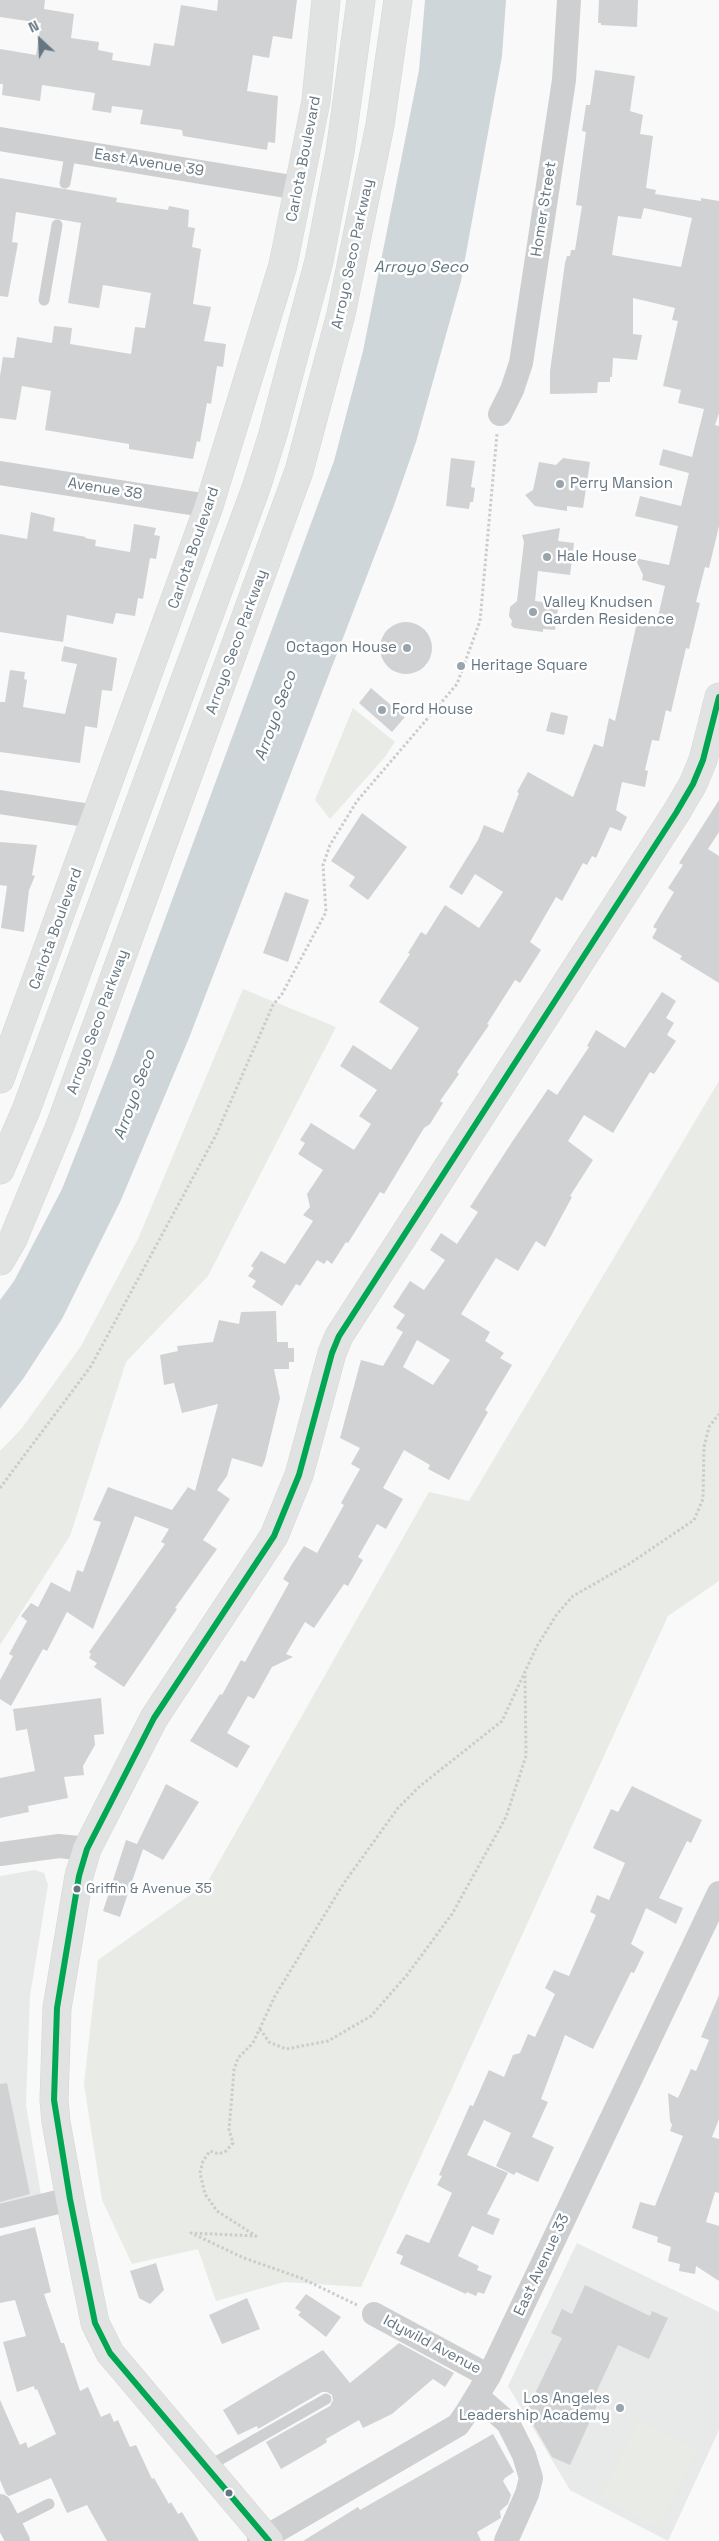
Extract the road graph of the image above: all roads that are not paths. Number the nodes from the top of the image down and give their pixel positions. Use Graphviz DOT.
graph roads {
  1 [pos="326,0"];
  2 [pos="361,0"];
  3 [pos="398,0"];
  4 [pos="569,0"];
  5 [pos="0,139"];
  6 [pos="71,150"];
  7 [pos="65,183"];
  8 [pos="298,188"];
  9 [pos="57,225"];
  10 [pos="44,300"];
  11 [pos="500,414"];
  12 [pos="0,473"];
  13 [pos="209,506"];
  14 [pos="719,697"];
  15 [pos="0,802"];
  16 [pos="98,817"];
  17 [pos="0,1079"];
  18 [pos="0,1170"];
  19 [pos="0,1261"];
  20 [pos="87,1849"];
  21 [pos="0,1854"];
  22 [pos="719,1892"];
  23 [pos="70,2199"];
  24 [pos="0,2216"];
  25 [pos="374,2314"];
  26 [pos="489,2376"];
  27 [pos="476,2396"];
  28 [pos="326,2399"];
  29 [pos="207,2467"];
  30 [pos="49,2504"];
  31 [pos="9,2524"];
  32 [pos="265,2539"];
  33 [pos="506,2541"];
  1 -- 8 [label="main road, Carlota Boulevard"];
  2 -- 18 [label="main road"];
  3 -- 19 [label="main road, Arroyo Seco Parkway"];
  4 -- 11 [label="street, Homer Street"];
  5 -- 6 [label="street, East Avenue 39"];
  6 -- 7 [label="lane"];
  6 -- 8 [label="street, East Avenue 39"];
  8 -- 13 [label="main road, Carlota Boulevard"];
  9 -- 10 [label="lane"];
  12 -- 13 [label="street, Avenue 38"];
  13 -- 16 [label="main road, Carlota Boulevard"];
  14 -- 20 [label="main road"];
  15 -- 16 [label="street"];
  16 -- 17 [label="main road, Carlota Boulevard"];
  20 -- 21 [label="street"];
  20 -- 23 [label="main road"];
  22 -- 26 [label="street, East Avenue 33"];
  23 -- 24 [label="street"];
  23 -- 29 [label="main road"];
  25 -- 26 [label="street, Idywild Avenue"];
  26 -- 27 [label="street, East Avenue 33"];
  27 -- 32 [label="street, East Avenue 33"];
  27 -- 33 [label="street"];
  28 -- 29 [label="lane"];
  29 -- 32 [label="main road"];
  30 -- 31 [label="lane"];
}
